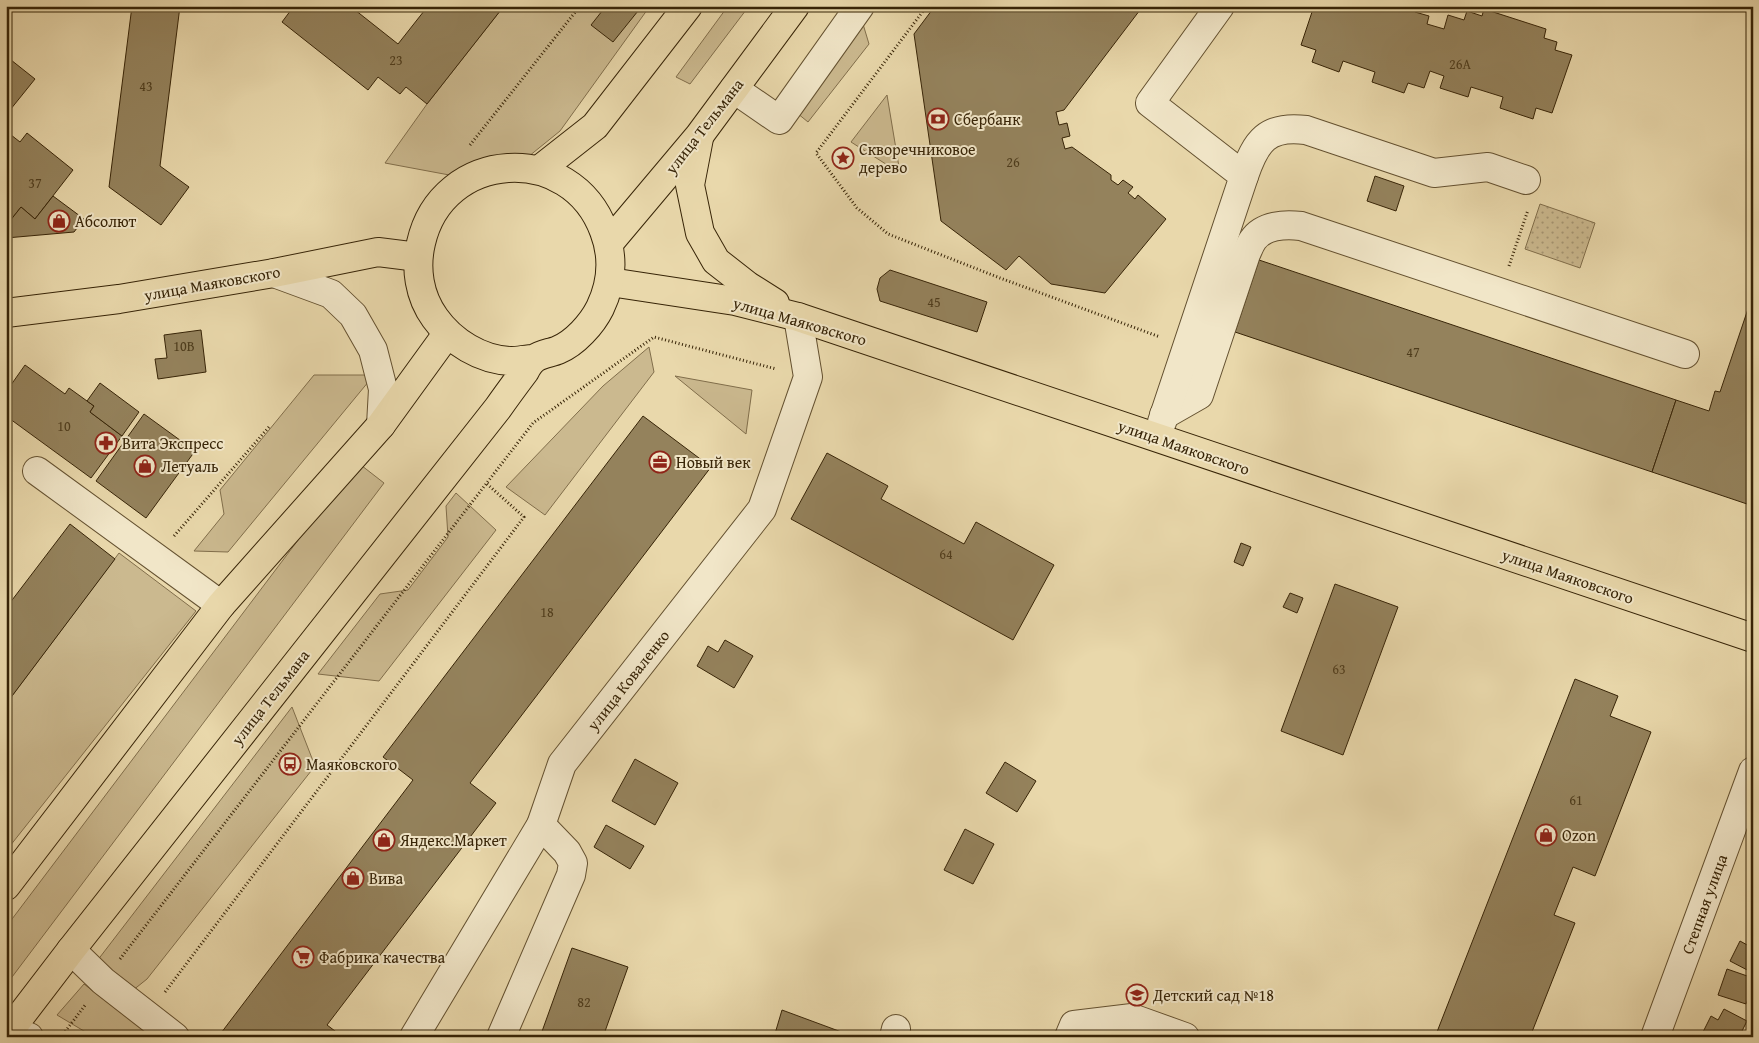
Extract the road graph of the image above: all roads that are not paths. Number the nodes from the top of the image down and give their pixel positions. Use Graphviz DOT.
graph roads {
  1 [pos="688,6"];
  2 [pos="795,6"];
  3 [pos="860,6"];
  4 [pos="1220,6"];
  5 [pos="734,89"];
  6 [pos="699,136"];
  7 [pos="539,170"];
  8 [pos="1244,176"];
  9 [pos="1526,180"];
  10 [pos="609,243"];
  11 [pos="418,257"];
  12 [pos="274,272"];
  13 [pos="610,282"];
  14 [pos="6,313"];
  15 [pos="798,317"];
  16 [pos="447,334"];
  17 [pos="1685,354"];
  18 [pos="534,359"];
  19 [pos="381,426"];
  20 [pos="1161,427"];
  21 [pos="37,471"];
  22 [pos="221,605"];
  23 [pos="1753,638"];
  24 [pos="1753,771"];
  25 [pos="541,825"];
  26 [pos="6,886"];
  27 [pos="71,950"];
  28 [pos="15,1034"];
  29 [pos="414,1036"];
  30 [pos="175,1037"];
  31 [pos="501,1037"];
  32 [pos="1069,1037"];
  33 [pos="1185,1037"];
  34 [pos="1655,1037"];
  1 -- 7 [label="main road"];
  2 -- 5 [label="main road, улица Тельмана"];
  3 -- 5 [label="street"];
  4 -- 8 [label="street"];
  5 -- 6 [label="main road, улица Тельмана"];
  6 -- 10 [label="main road, улица Тельмана"];
  6 -- 15 [label="main road"];
  7 -- 10 [label="main road"];
  7 -- 11 [label="main road"];
  8 -- 9 [label="street"];
  8 -- 20 [label="street"];
  10 -- 13 [label="main road"];
  11 -- 12 [label="main road, улица Маяковского"];
  11 -- 16 [label="main road"];
  12 -- 14 [label="main road, улица Маяковского"];
  12 -- 19 [label="street"];
  13 -- 15 [label="main road, улица Маяковского"];
  13 -- 18 [label="main road"];
  15 -- 20 [label="main road, улица Маяковского"];
  15 -- 25 [label="street, улица Коваленко"];
  16 -- 18 [label="main road"];
  16 -- 19 [label="main road"];
  17 -- 20 [label="street"];
  18 -- 27 [label="main road, улица Тельмана"];
  19 -- 22 [label="main road"];
  20 -- 23 [label="main road, улица Маяковского"];
  21 -- 22 [label="street"];
  22 -- 26 [label="main road"];
  24 -- 34 [label="street, Степная улица"];
  25 -- 29 [label="street, улица Коваленко"];
  25 -- 31 [label="street"];
  27 -- 28 [label="main road, улица Тельмана"];
  27 -- 30 [label="street"];
  32 -- 33 [label="street"];
}
